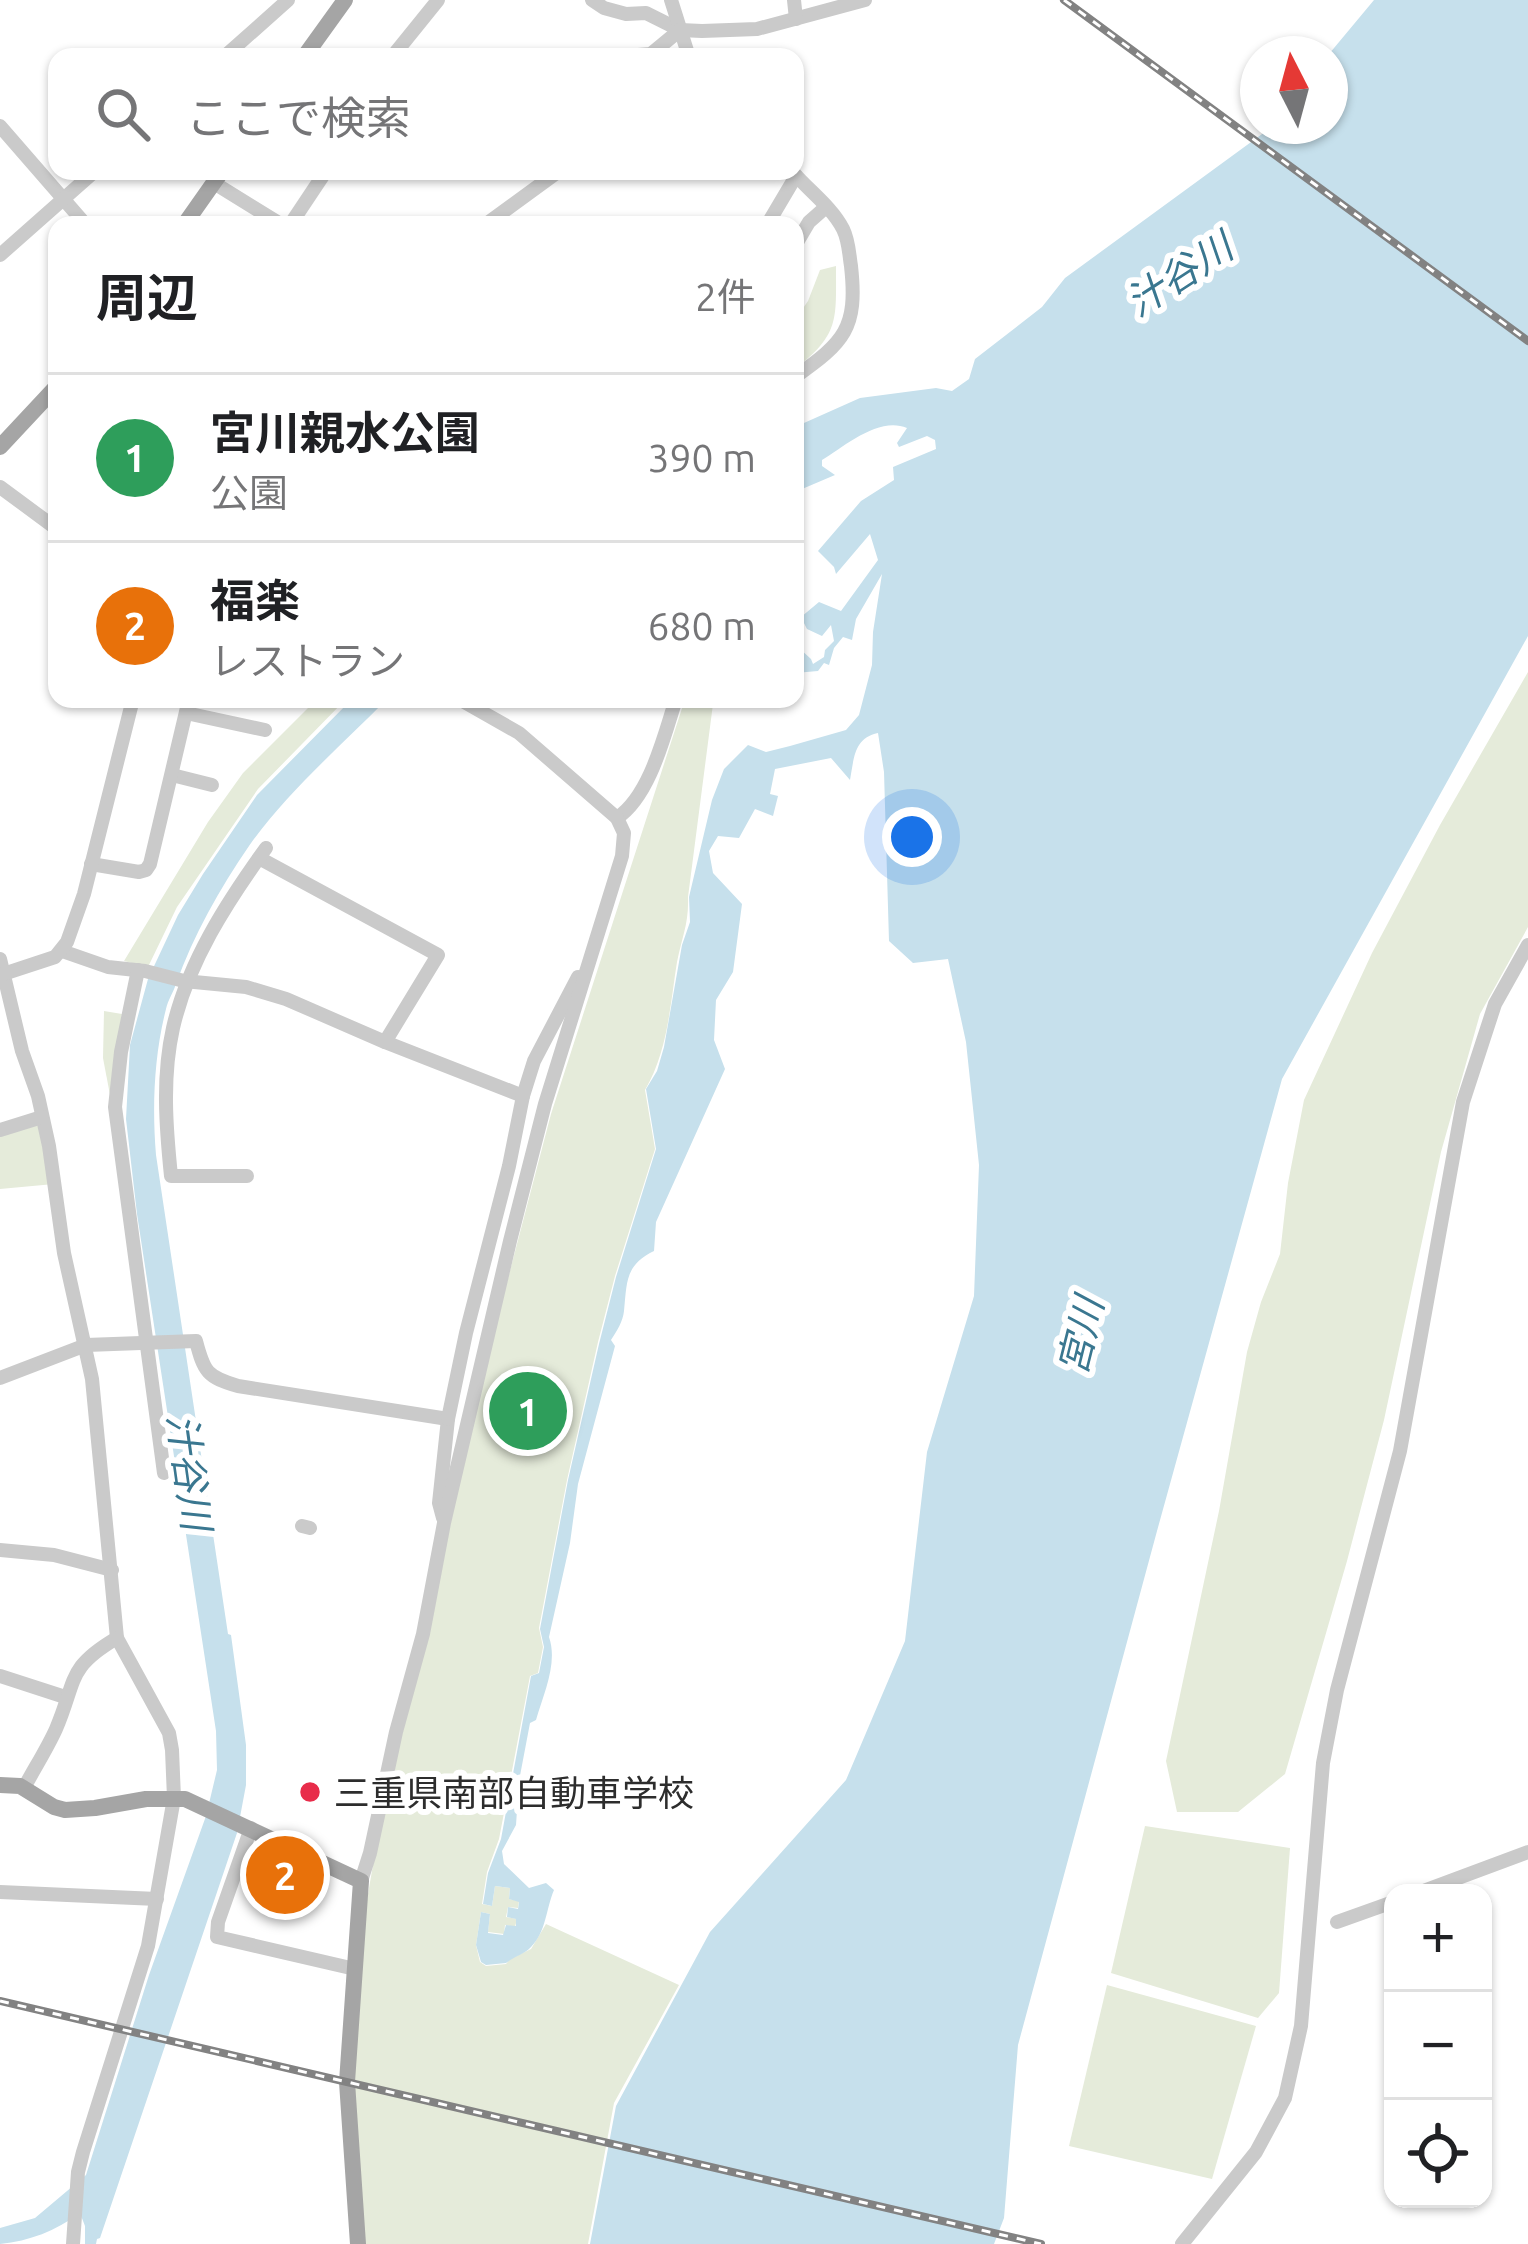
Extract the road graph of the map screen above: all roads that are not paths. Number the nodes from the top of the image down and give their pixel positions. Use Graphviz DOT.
graph roads {
  1 [pos="287,0"];
  2 [pos="438,0"];
  3 [pos="592,0"];
  4 [pos="671,0"];
  5 [pos="794,0"];
  6 [pos="865,0"];
  7 [pos="338,3"];
  8 [pos="796,19"];
  9 [pos="680,31"];
  10 [pos="234,48"];
  11 [pos="310,48"];
  12 [pos="399,48"];
  13 [pos="660,48"];
  14 [pos="686,48"];
  15 [pos="0,126"];
  16 [pos="85,180"];
  17 [pos="216,180"];
  18 [pos="222,180"];
  19 [pos="319,180"];
  20 [pos="547,180"];
  21 [pos="791,180"];
  22 [pos="800,180"];
  23 [pos="64,200"];
  24 [pos="826,207"];
  25 [pos="78,216"];
  26 [pos="190,216"];
  27 [pos="273,216"];
  28 [pos="293,216"];
  29 [pos="497,216"];
  30 [pos="772,216"];
  31 [pos="804,230"];
  32 [pos="0,255"];
  33 [pos="804,370"];
  34 [pos="48,396"];
  35 [pos="0,447"];
  36 [pos="0,487"];
  37 [pos="48,522"];
  38 [pos="131,708"];
  39 [pos="188,708"];
  40 [pos="194,708"];
  41 [pos="474,708"];
  42 [pos="673,708"];
  43 [pos="266,730"];
  44 [pos="172,775"];
  45 [pos="212,784"];
  46 [pos="617,818"];
  47 [pos="91,864"];
  48 [pos="1528,945"];
  49 [pos="62,951"];
  50 [pos="1,969"];
  51 [pos="588,969"];
  52 [pos="142,971"];
  53 [pos="186,981"];
  54 [pos="386,1042"];
  55 [pos="523,1096"];
  56 [pos="42,1117"];
  57 [pos="0,1130"];
  58 [pos="247,1176"];
  59 [pos="147,1342"];
  60 [pos="86,1345"];
  61 [pos="0,1378"];
  62 [pos="448,1419"];
  63 [pos="164,1473"];
  64 [pos="444,1523"];
  65 [pos="0,1550"];
  66 [pos="112,1570"];
  67 [pos="117,1638"];
  68 [pos="0,1676"];
  69 [pos="65,1697"];
  70 [pos="0,1785"];
  71 [pos="24,1788"];
  72 [pos="174,1798"];
  73 [pos="249,1827"];
  74 [pos="1528,1852"];
  75 [pos="361,1881"];
  76 [pos="1442,1884"];
  77 [pos="0,1892"];
  78 [pos="158,1899"];
  79 [pos="1384,1905"];
  80 [pos="1337,1922"];
  81 [pos="355,1969"];
  82 [pos="73,2244"];
  83 [pos="358,2244"];
  84 [pos="1182,2244"];
  1 -- 10 [label="street"];
  2 -- 12 [label="street"];
  3 -- 9 [label="street"];
  4 -- 9 [label="street"];
  5 -- 8 [label="street"];
  6 -- 8 [label="street"];
  7 -- 11 [label="main road"];
  8 -- 9 [label="street"];
  9 -- 13 [label="street"];
  9 -- 14 [label="street"];
  15 -- 23 [label="street"];
  16 -- 23 [label="street"];
  17 -- 26 [label="main road"];
  18 -- 27 [label="street"];
  19 -- 28 [label="street"];
  20 -- 29 [label="street"];
  21 -- 30 [label="street"];
  22 -- 24 [label="street"];
  23 -- 25 [label="street"];
  23 -- 32 [label="street"];
  24 -- 31 [label="street"];
  24 -- 33 [label="street"];
  34 -- 35 [label="main road"];
  36 -- 37 [label="street"];
  38 -- 47 [label="street"];
  39 -- 44 [label="street"];
  40 -- 43 [label="street"];
  41 -- 46 [label="street"];
  42 -- 46 [label="street"];
  44 -- 45 [label="street"];
  44 -- 47 [label="street"];
  46 -- 51 [label="street"];
  47 -- 49 [label="street"];
  48 -- 84 [label="street"];
  49 -- 50 [label="street"];
  49 -- 52 [label="street"];
  50 -- 56 [label="street"];
  51 -- 55 [label="street"];
  51 -- 64 [label="street"];
  52 -- 53 [label="street"];
  52 -- 59 [label="street"];
  53 -- 54 [label="street"];
  53 -- 54 [label="street"];
  53 -- 58 [label="street"];
  54 -- 55 [label="street"];
  55 -- 62 [label="street"];
  56 -- 57 [label="street"];
  56 -- 60 [label="street"];
  59 -- 60 [label="street"];
  59 -- 62 [label="street"];
  59 -- 63 [label="street"];
  60 -- 61 [label="street"];
  60 -- 66 [label="street"];
  62 -- 64 [label="street"];
  64 -- 75 [label="street"];
  65 -- 66 [label="street"];
  66 -- 67 [label="street"];
  67 -- 69 [label="street"];
  67 -- 72 [label="street"];
  68 -- 69 [label="street"];
  69 -- 71 [label="street"];
  70 -- 71 [label="main road"];
  71 -- 72 [label="main road"];
  72 -- 73 [label="main road"];
  72 -- 78 [label="street"];
  73 -- 75 [label="main road"];
  73 -- 81 [label="street"];
  74 -- 76 [label="street"];
  75 -- 81 [label="main road"];
  77 -- 78 [label="street"];
  78 -- 82 [label="street"];
  79 -- 80 [label="street"];
  81 -- 83 [label="main road"];
}
